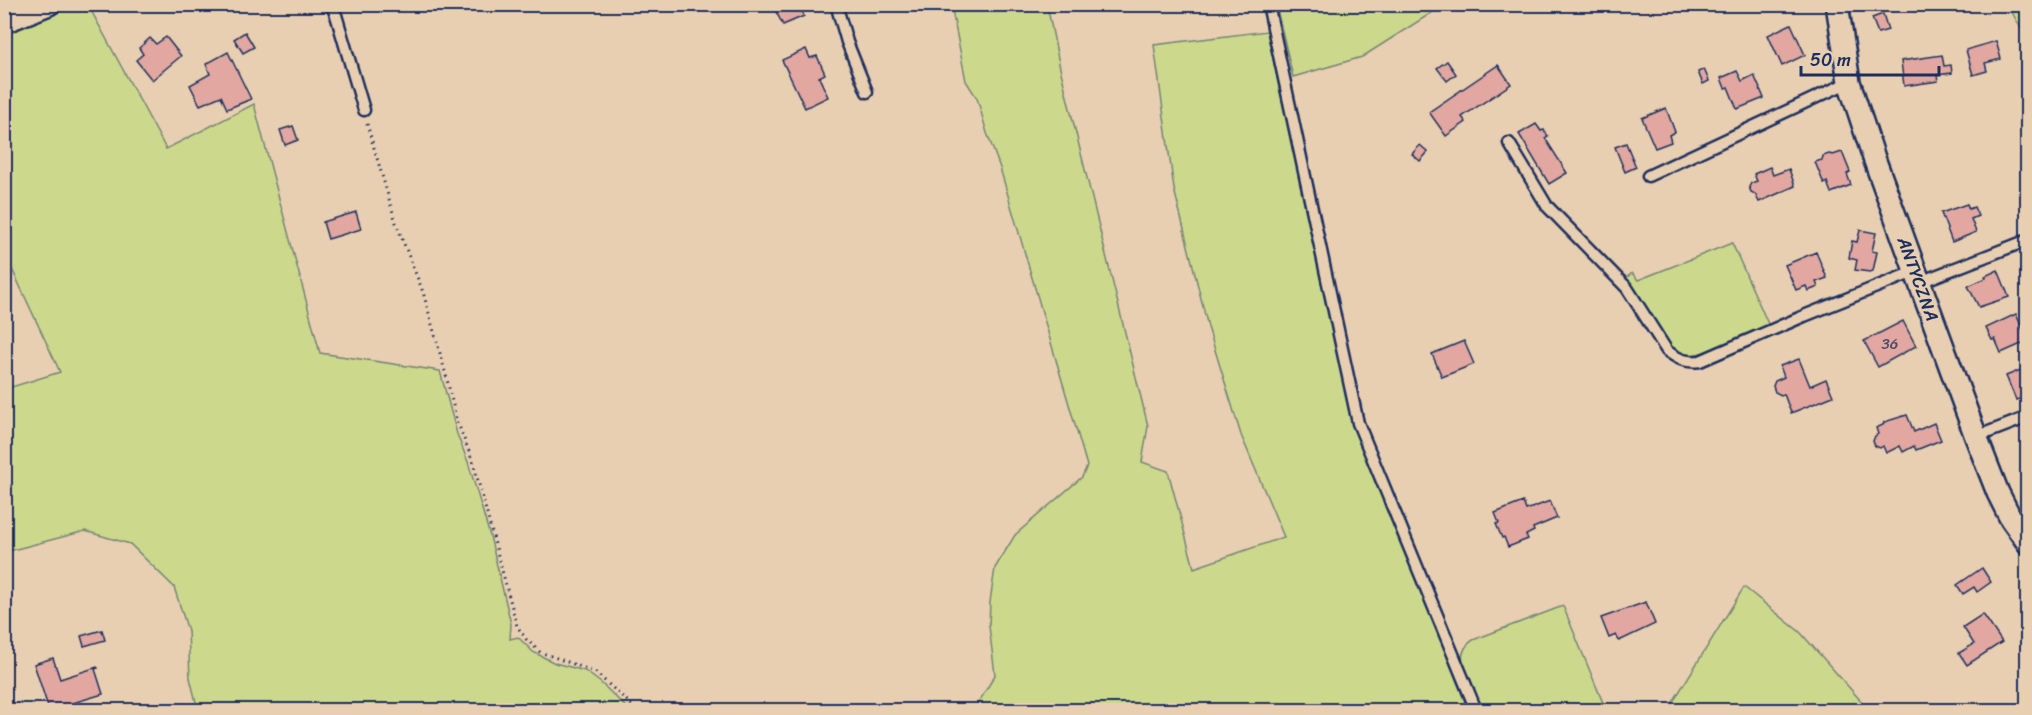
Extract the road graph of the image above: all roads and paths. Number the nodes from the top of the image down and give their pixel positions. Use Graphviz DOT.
graph roads {
  1 [pos="50,4"];
  2 [pos="331,4"];
  3 [pos="836,4"];
  4 [pos="1268,4"];
  5 [pos="1837,4"];
  6 [pos="4,22"];
  7 [pos="1849,82"];
  8 [pos="867,92"];
  9 [pos="364,111"];
  10 [pos="1509,143"];
  11 [pos="1648,176"];
  12 [pos="2028,240"];
  13 [pos="1918,276"];
  14 [pos="2028,417"];
  15 [pos="1976,437"];
  16 [pos="2028,543"];
  17 [pos="638,711"];
  18 [pos="1476,711"];
  1 -- 6 [label="street"];
  2 -- 9 [label="lane"];
  3 -- 8 [label="lane"];
  4 -- 18 [label="lane"];
  5 -- 7 [label="street, ANTYCZNA"];
  7 -- 11 [label="lane"];
  7 -- 13 [label="street, ANTYCZNA"];
  9 -- 17 [label="path"];
  10 -- 13 [label="lane"];
  12 -- 13 [label="lane"];
  13 -- 15 [label="street, ANTYCZNA"];
  14 -- 15 [label="lane"];
  15 -- 16 [label="street, ANTYCZNA"];
}
